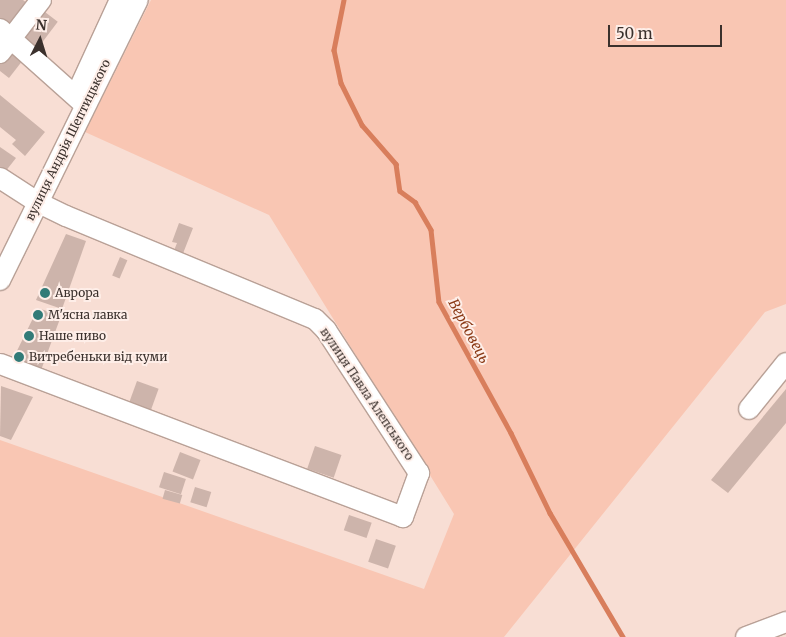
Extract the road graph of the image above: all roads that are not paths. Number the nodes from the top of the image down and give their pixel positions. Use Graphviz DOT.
graph roads {
  1 [pos="41,0"];
  2 [pos="120,0"];
  3 [pos="138,0"];
  4 [pos="4,40"];
  5 [pos="78,106"];
  6 [pos="0,178"];
  7 [pos="37,202"];
  8 [pos="0,280"];
  9 [pos="786,363"];
  10 [pos="0,364"];
  11 [pos="749,409"];
  12 [pos="786,622"];
  13 [pos="746,637"];
  1 -- 4 [label="street"];
  2 -- 5 [label="street"];
  3 -- 5 [label="street, вулиця Андрія Шептицького"];
  4 -- 5 [label="street"];
  5 -- 7 [label="street, вулиця Андрія Шептицького"];
  6 -- 7 [label="street"];
  7 -- 8 [label="street, вулиця Андрія Шептицького"];
  7 -- 10 [label="street, вулиця Павла Алепського"];
  9 -- 11 [label="street"];
  12 -- 13 [label="street"];
}
